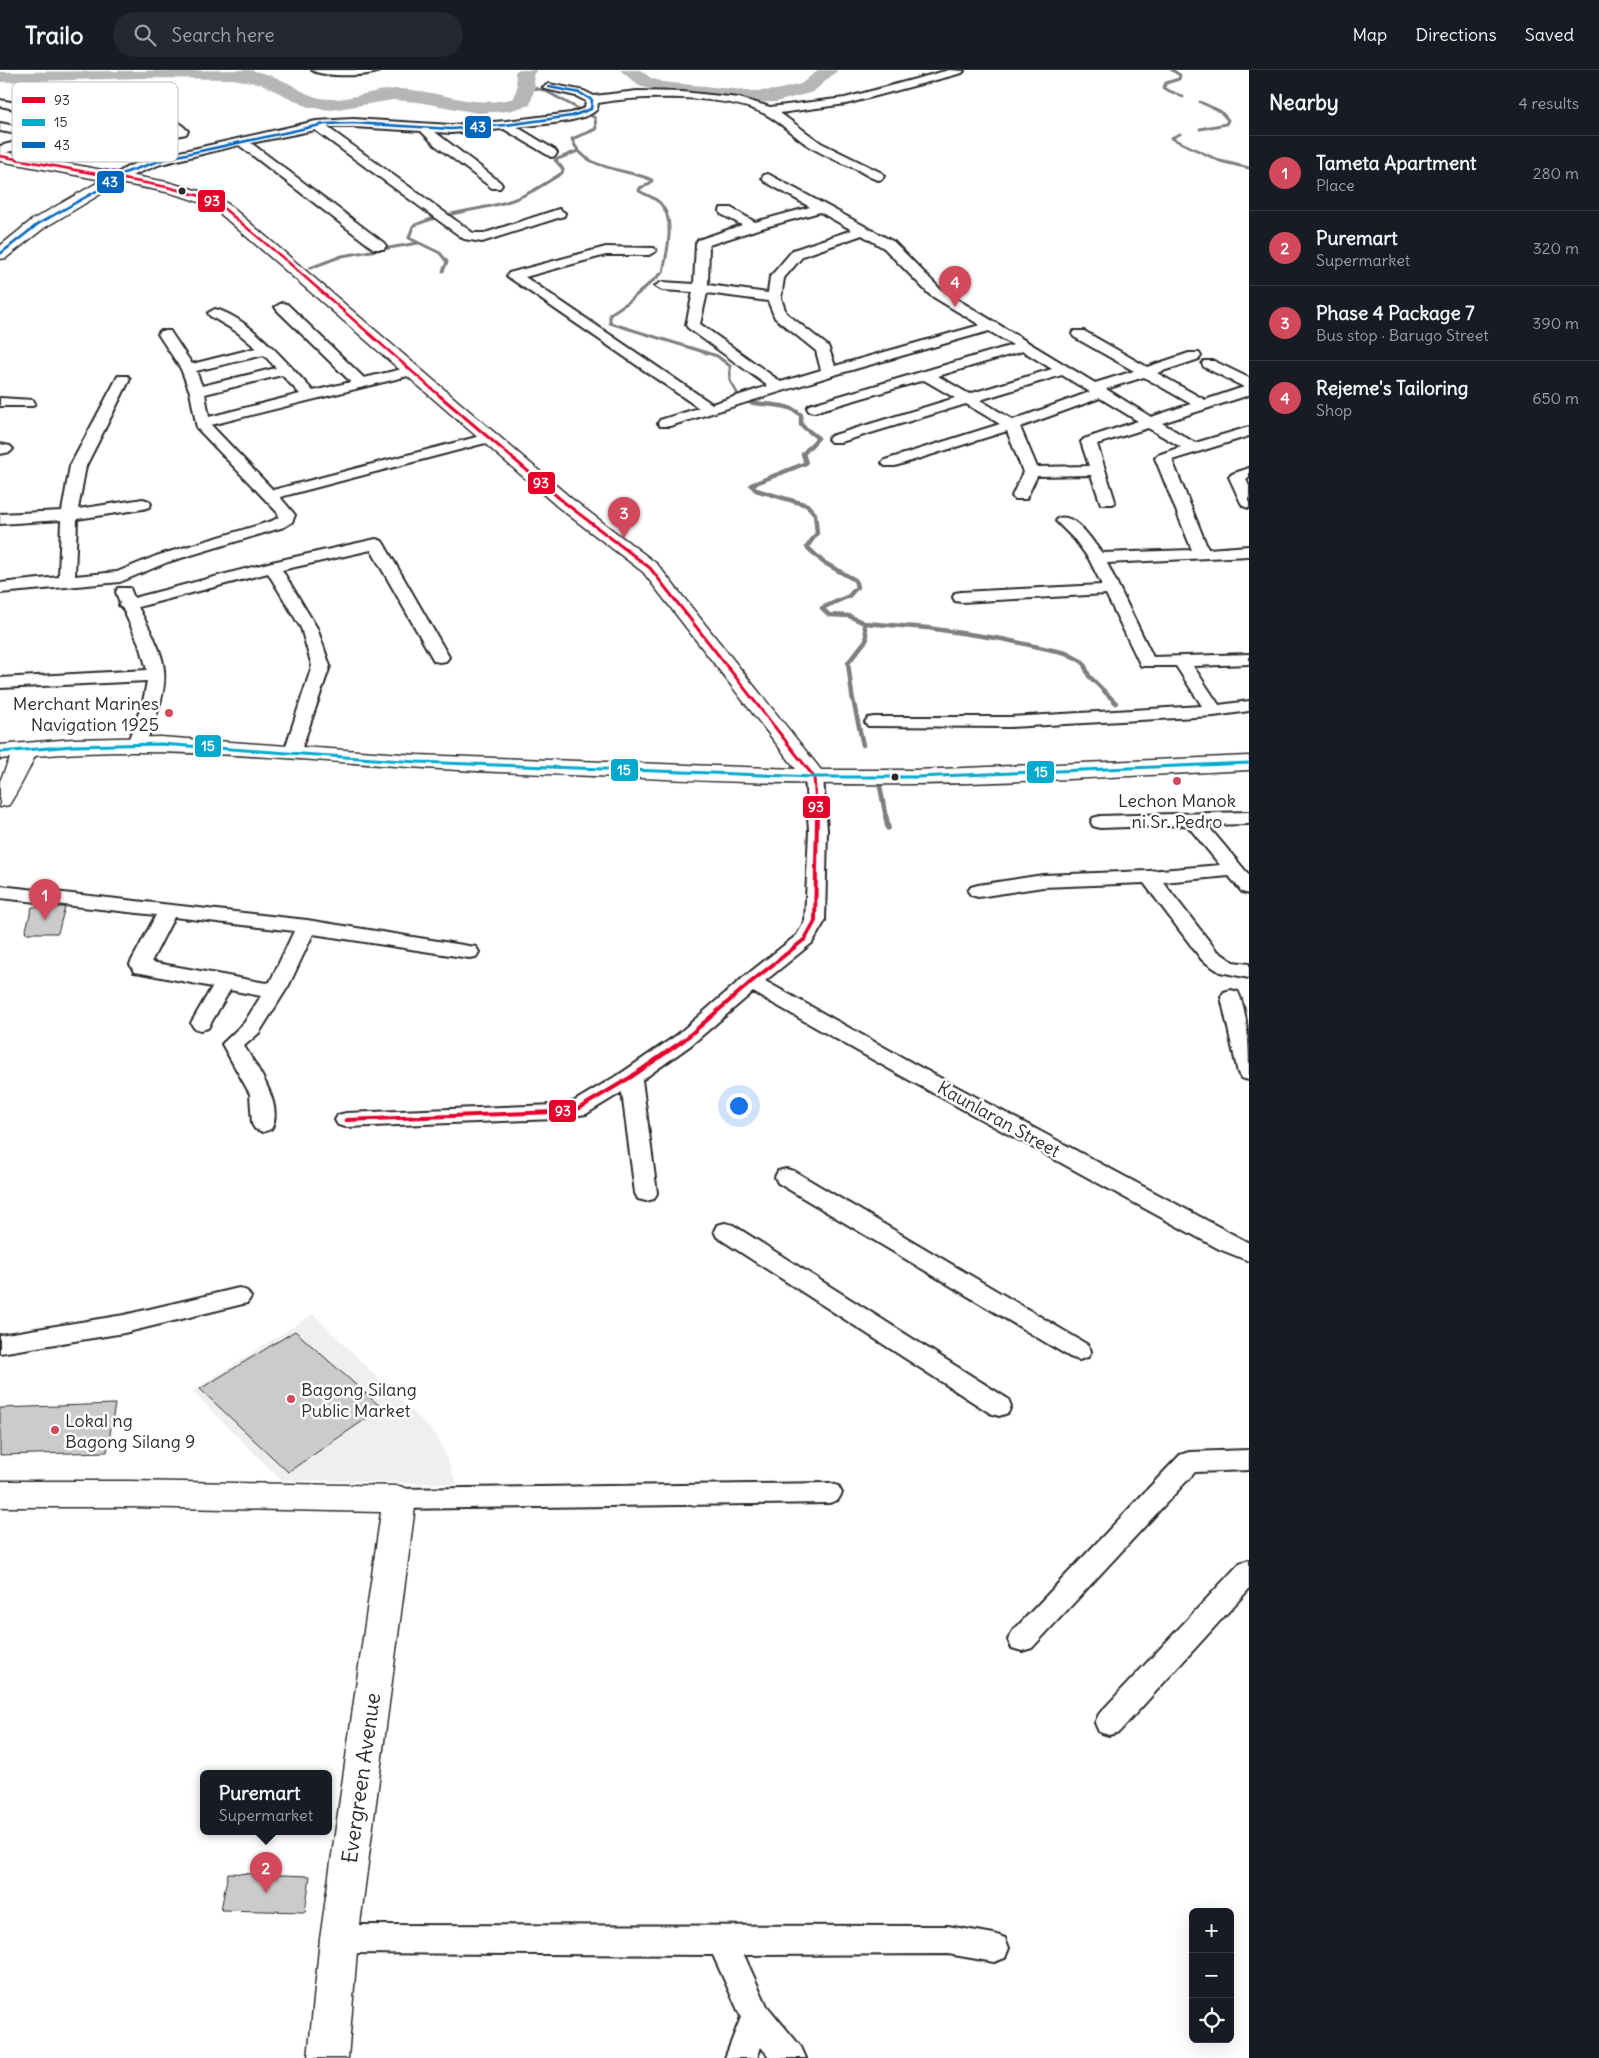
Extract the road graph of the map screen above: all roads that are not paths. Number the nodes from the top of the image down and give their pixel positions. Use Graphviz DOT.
graph roads {
  1 [pos="318,70"];
  2 [pos="375,70"];
  3 [pos="958,71"];
  4 [pos="549,87"];
  5 [pos="592,100"];
  6 [pos="770,111"];
  7 [pos="316,125"];
  8 [pos="506,125"];
  9 [pos="426,129"];
  10 [pos="242,141"];
  11 [pos="551,153"];
  12 [pos="178,157"];
  13 [pos="28,162"];
  14 [pos="156,162"];
  15 [pos="878,176"];
  16 [pos="117,177"];
  17 [pos="768,178"];
  18 [pos="496,185"];
  19 [pos="820,208"];
  20 [pos="726,211"];
  21 [pos="559,213"];
  22 [pos="754,226"];
  23 [pos="861,231"];
  24 [pos="379,246"];
  25 [pos="648,251"];
  26 [pos="0,254"];
  27 [pos="662,286"];
  28 [pos="701,288"];
  29 [pos="774,298"];
  30 [pos="282,307"];
  31 [pos="215,313"];
  32 [pos="991,326"];
  33 [pos="165,334"];
  34 [pos="1078,334"];
  35 [pos="1025,346"];
  36 [pos="268,350"];
  37 [pos="1194,356"];
  38 [pos="1209,364"];
  39 [pos="188,369"];
  40 [pos="285,370"];
  41 [pos="1064,370"];
  42 [pos="411,371"];
  43 [pos="1146,371"];
  44 [pos="829,372"];
  45 [pos="926,375"];
  46 [pos="123,379"];
  47 [pos="361,383"];
  48 [pos="1249,384"];
  49 [pos="780,388"];
  50 [pos="1099,390"];
  51 [pos="1249,390"];
  52 [pos="196,392"];
  53 [pos="310,396"];
  54 [pos="967,400"];
  55 [pos="28,403"];
  56 [pos="1,405"];
  57 [pos="1204,405"];
  58 [pos="814,408"];
  59 [pos="710,409"];
  60 [pos="1149,421"];
  61 [pos="204,422"];
  62 [pos="665,423"];
  63 [pos="1012,425"];
  64 [pos="1247,433"];
  65 [pos="488,438"];
  66 [pos="836,440"];
  67 [pos="1194,449"];
  68 [pos="890,463"];
  69 [pos="1097,470"];
  70 [pos="1031,472"];
  71 [pos="1249,473"];
  72 [pos="270,495"];
  73 [pos="1020,496"];
  74 [pos="1107,501"];
  75 [pos="1249,503"];
  76 [pos="143,504"];
  77 [pos="69,515"];
  78 [pos="0,519"];
  79 [pos="1064,521"];
  80 [pos="1249,552"];
  81 [pos="1202,554"];
  82 [pos="1097,558"];
  83 [pos="272,567"];
  84 [pos="120,577"];
  85 [pos="67,581"];
  86 [pos="0,588"];
  87 [pos="1112,589"];
  88 [pos="961,597"];
  89 [pos="128,605"];
  90 [pos="440,657"];
  91 [pos="1249,659"];
  92 [pos="1181,661"];
  93 [pos="157,675"];
  94 [pos="0,683"];
  95 [pos="1249,706"];
  96 [pos="1214,711"];
  97 [pos="874,722"];
  98 [pos="136,744"];
  99 [pos="26,750"];
  100 [pos="0,752"];
  101 [pos="293,752"];
  102 [pos="1249,763"];
  103 [pos="814,777"];
  104 [pos="0,800"];
  105 [pos="1249,818"];
  106 [pos="1193,820"];
  107 [pos="1100,822"];
  108 [pos="1234,870"];
  109 [pos="1149,877"];
  110 [pos="1249,888"];
  111 [pos="978,891"];
  112 [pos="0,892"];
  113 [pos="168,910"];
  114 [pos="306,926"];
  115 [pos="469,952"];
  116 [pos="1249,971"];
  117 [pos="225,981"];
  118 [pos="751,982"];
  119 [pos="275,989"];
  120 [pos="1231,996"];
  121 [pos="201,1022"];
  122 [pos="1249,1074"];
  123 [pos="631,1077"];
  124 [pos="346,1120"];
  125 [pos="263,1124"];
  126 [pos="786,1177"];
  127 [pos="646,1193"];
  128 [pos="725,1231"];
  129 [pos="1249,1253"];
  130 [pos="239,1297"];
  131 [pos="0,1344"];
  132 [pos="1079,1351"];
  133 [pos="999,1406"];
  134 [pos="1249,1460"];
  135 [pos="829,1493"];
  136 [pos="0,1494"];
  137 [pos="399,1499"];
  138 [pos="1248,1575"];
  139 [pos="1022,1640"];
  140 [pos="1109,1723"];
  141 [pos="339,1939"];
  142 [pos="722,1941"];
  143 [pos="994,1948"];
  144 [pos="756,2017"];
  145 [pos="328,2058"];
  146 [pos="741,2058"];
  147 [pos="790,2058"];
  1 -- 2 [label="street"];
  3 -- 6 [label="street"];
  4 -- 5 [label="street"];
  5 -- 6 [label="street"];
  5 -- 8 [label="street"];
  6 -- 15 [label="street"];
  7 -- 9 [label="street"];
  7 -- 10 [label="street"];
  7 -- 21 [label="street"];
  8 -- 9 [label="street"];
  8 -- 11 [label="street"];
  9 -- 18 [label="street"];
  10 -- 12 [label="street"];
  10 -- 24 [label="street"];
  13 -- 16 [label="main road"];
  14 -- 16 [label="street"];
  16 -- 26 [label="main road"];
  16 -- 42 [label="main road"];
  17 -- 19 [label="street"];
  19 -- 22 [label="street"];
  19 -- 23 [label="street"];
  20 -- 22 [label="street"];
  22 -- 28 [label="street"];
  23 -- 29 [label="street"];
  23 -- 32 [label="street"];
  25 -- 59 [label="street"];
  27 -- 28 [label="street"];
  28 -- 29 [label="street"];
  28 -- 49 [label="street"];
  29 -- 44 [label="street"];
  30 -- 47 [label="street"];
  31 -- 36 [label="street"];
  32 -- 35 [label="street"];
  32 -- 44 [label="street"];
  33 -- 39 [label="street"];
  34 -- 43 [label="street"];
  35 -- 41 [label="street"];
  35 -- 45 [label="street"];
  36 -- 39 [label="street"];
  36 -- 40 [label="street"];
  37 -- 43 [label="street"];
  38 -- 48 [label="street"];
  39 -- 52 [label="street"];
  40 -- 52 [label="street"];
  40 -- 53 [label="street"];
  41 -- 50 [label="street"];
  41 -- 54 [label="street"];
  42 -- 47 [label="street"];
  42 -- 65 [label="main road"];
  43 -- 50 [label="street"];
  43 -- 57 [label="street"];
  44 -- 49 [label="street"];
  45 -- 54 [label="street"];
  45 -- 58 [label="street"];
  46 -- 77 [label="street"];
  47 -- 53 [label="street"];
  49 -- 59 [label="street"];
  50 -- 60 [label="street"];
  50 -- 63 [label="street"];
  51 -- 57 [label="street"];
  52 -- 61 [label="street"];
  53 -- 61 [label="street"];
  54 -- 63 [label="street"];
  54 -- 66 [label="street"];
  55 -- 56 [label="street"];
  57 -- 60 [label="street"];
  59 -- 62 [label="street"];
  60 -- 67 [label="street"];
  60 -- 69 [label="street"];
  61 -- 72 [label="street"];
  63 -- 68 [label="street"];
  63 -- 70 [label="street"];
  64 -- 67 [label="street"];
  65 -- 72 [label="street"];
  65 -- 103 [label="main road"];
  67 -- 81 [label="street"];
  69 -- 70 [label="street"];
  69 -- 74 [label="street"];
  70 -- 73 [label="street"];
  71 -- 75 [label="street"];
  72 -- 84 [label="street"];
  76 -- 77 [label="street"];
  77 -- 78 [label="street"];
  77 -- 85 [label="street"];
  79 -- 82 [label="street"];
  80 -- 81 [label="street"];
  81 -- 82 [label="street"];
  82 -- 87 [label="street"];
  83 -- 89 [label="street"];
  83 -- 90 [label="street"];
  83 -- 101 [label="street"];
  84 -- 85 [label="street"];
  84 -- 89 [label="street"];
  85 -- 86 [label="street"];
  87 -- 88 [label="street"];
  87 -- 92 [label="street"];
  89 -- 93 [label="street"];
  91 -- 92 [label="street"];
  92 -- 96 [label="street"];
  93 -- 94 [label="street"];
  93 -- 98 [label="street"];
  95 -- 96 [label="street"];
  96 -- 97 [label="street"];
  98 -- 99 [label="main road"];
  98 -- 101 [label="main road"];
  99 -- 100 [label="main road"];
  99 -- 104 [label="main road"];
  101 -- 103 [label="main road"];
  102 -- 103 [label="main road"];
  103 -- 118 [label="street"];
  105 -- 106 [label="street"];
  106 -- 107 [label="street"];
  106 -- 108 [label="street"];
  108 -- 109 [label="street"];
  108 -- 110 [label="street"];
  109 -- 111 [label="street"];
  109 -- 116 [label="street"];
  112 -- 113 [label="street"];
  113 -- 114 [label="street"];
  113 -- 117 [label="street"];
  114 -- 115 [label="street"];
  114 -- 119 [label="street"];
  117 -- 119 [label="street"];
  117 -- 121 [label="street"];
  118 -- 123 [label="street"];
  118 -- 129 [label="street, Kaunlaran Street"];
  119 -- 125 [label="street"];
  120 -- 122 [label="street"];
  123 -- 124 [label="street"];
  123 -- 127 [label="street"];
  126 -- 132 [label="street"];
  128 -- 133 [label="street"];
  130 -- 131 [label="street"];
  134 -- 139 [label="street"];
  135 -- 137 [label="street"];
  136 -- 137 [label="main road"];
  137 -- 141 [label="main road, Evergreen Avenue"];
  138 -- 140 [label="street"];
  141 -- 142 [label="street"];
  141 -- 145 [label="main road, Evergreen Avenue"];
  142 -- 143 [label="street"];
  142 -- 144 [label="street"];
  144 -- 146 [label="street"];
  144 -- 147 [label="street"];
}
